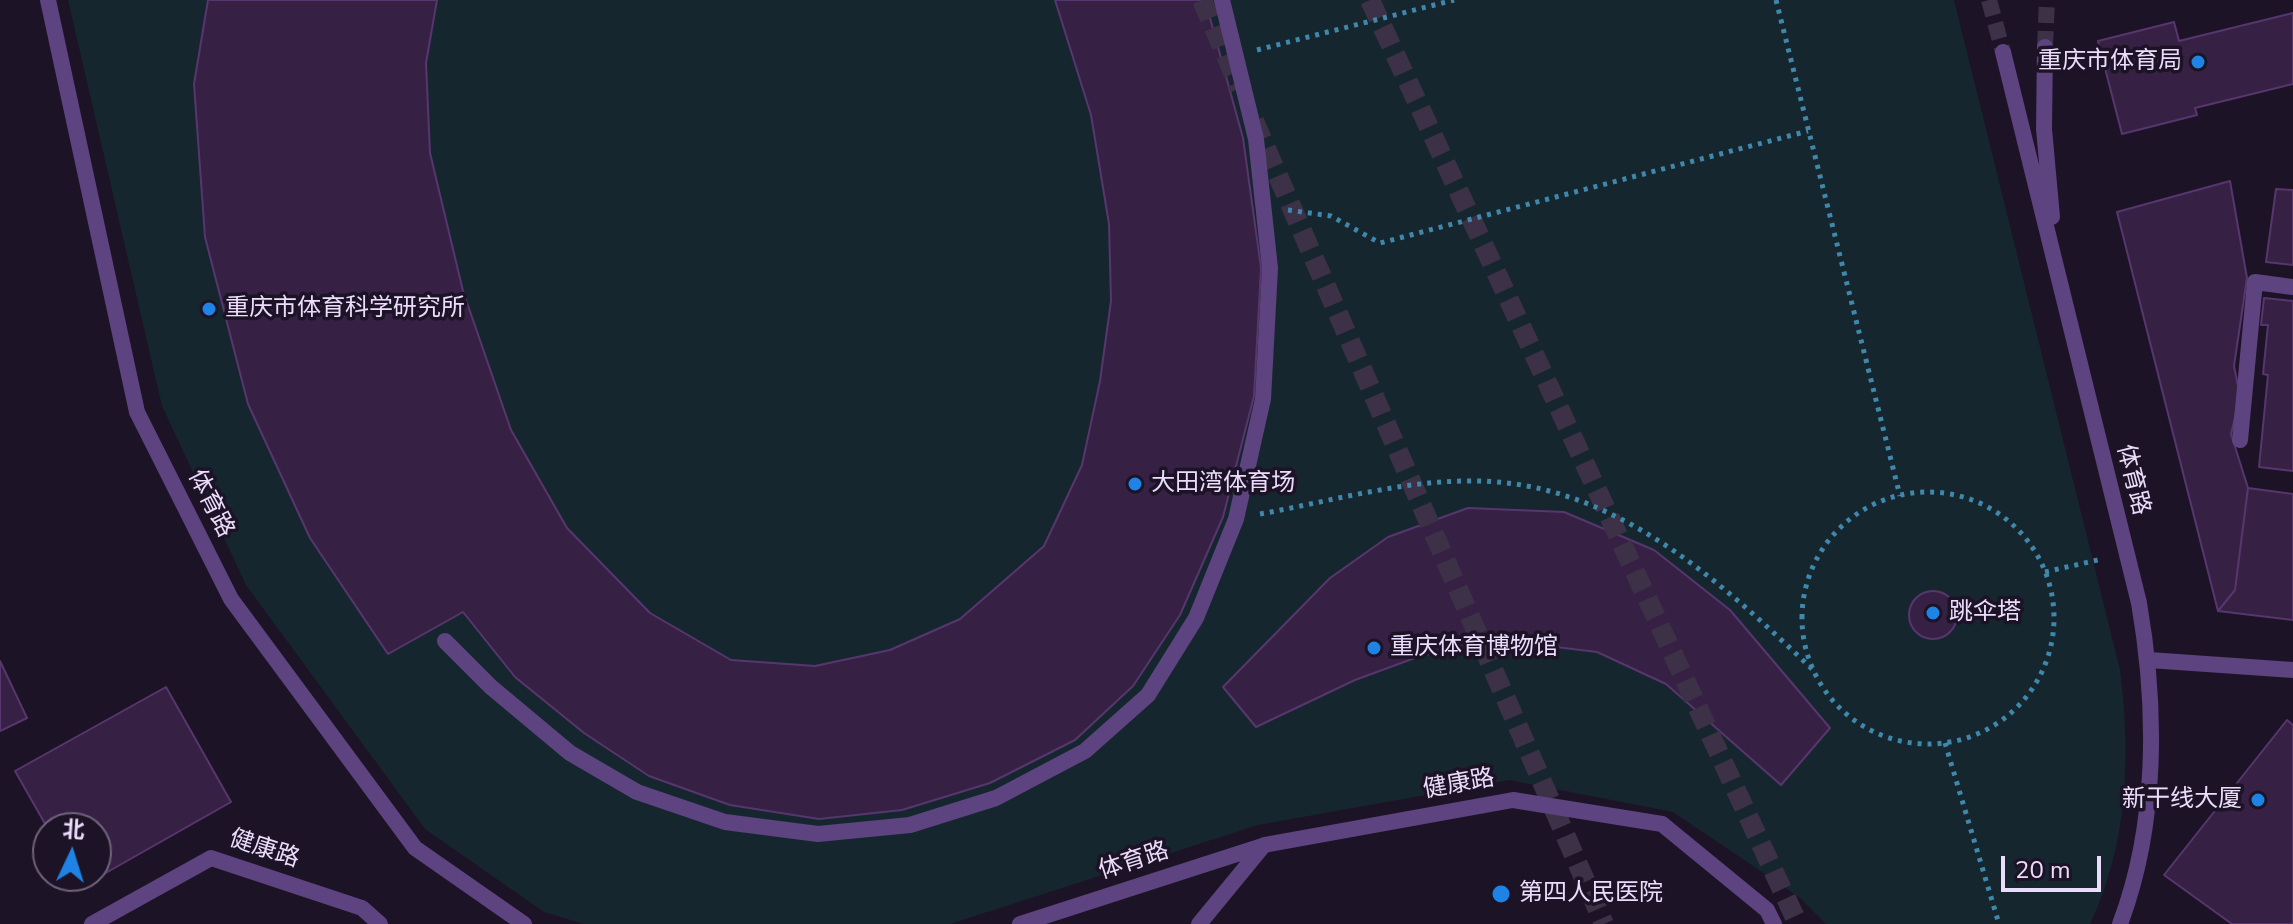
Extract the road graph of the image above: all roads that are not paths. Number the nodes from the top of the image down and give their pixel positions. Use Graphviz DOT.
graph roads {
  1 [pos="48,0"];
  2 [pos="1222,0"];
  3 [pos="2045,47"];
  4 [pos="2003,52"];
  5 [pos="2057,273"];
  6 [pos="2293,287"];
  7 [pos="2240,440"];
  8 [pos="445,641"];
  9 [pos="2149,660"];
  10 [pos="2293,670"];
  11 [pos="1264,845"];
  12 [pos="92,924"];
  13 [pos="380,924"];
  14 [pos="524,924"];
  15 [pos="1020,924"];
  16 [pos="1199,924"];
  17 [pos="1774,924"];
  18 [pos="2120,924"];
  1 -- 14 [label="street, 体育路"];
  2 -- 8 [label="street"];
  3 -- 5 [label="street"];
  4 -- 5 [label="street, 体育路"];
  5 -- 9 [label="street, 体育路"];
  6 -- 7 [label="street"];
  9 -- 10 [label="street"];
  9 -- 18 [label="street, 体育路"];
  11 -- 15 [label="street, 体育路"];
  11 -- 16 [label="street"];
  11 -- 17 [label="street, 健康路"];
  12 -- 13 [label="street, 健康路"];
}
